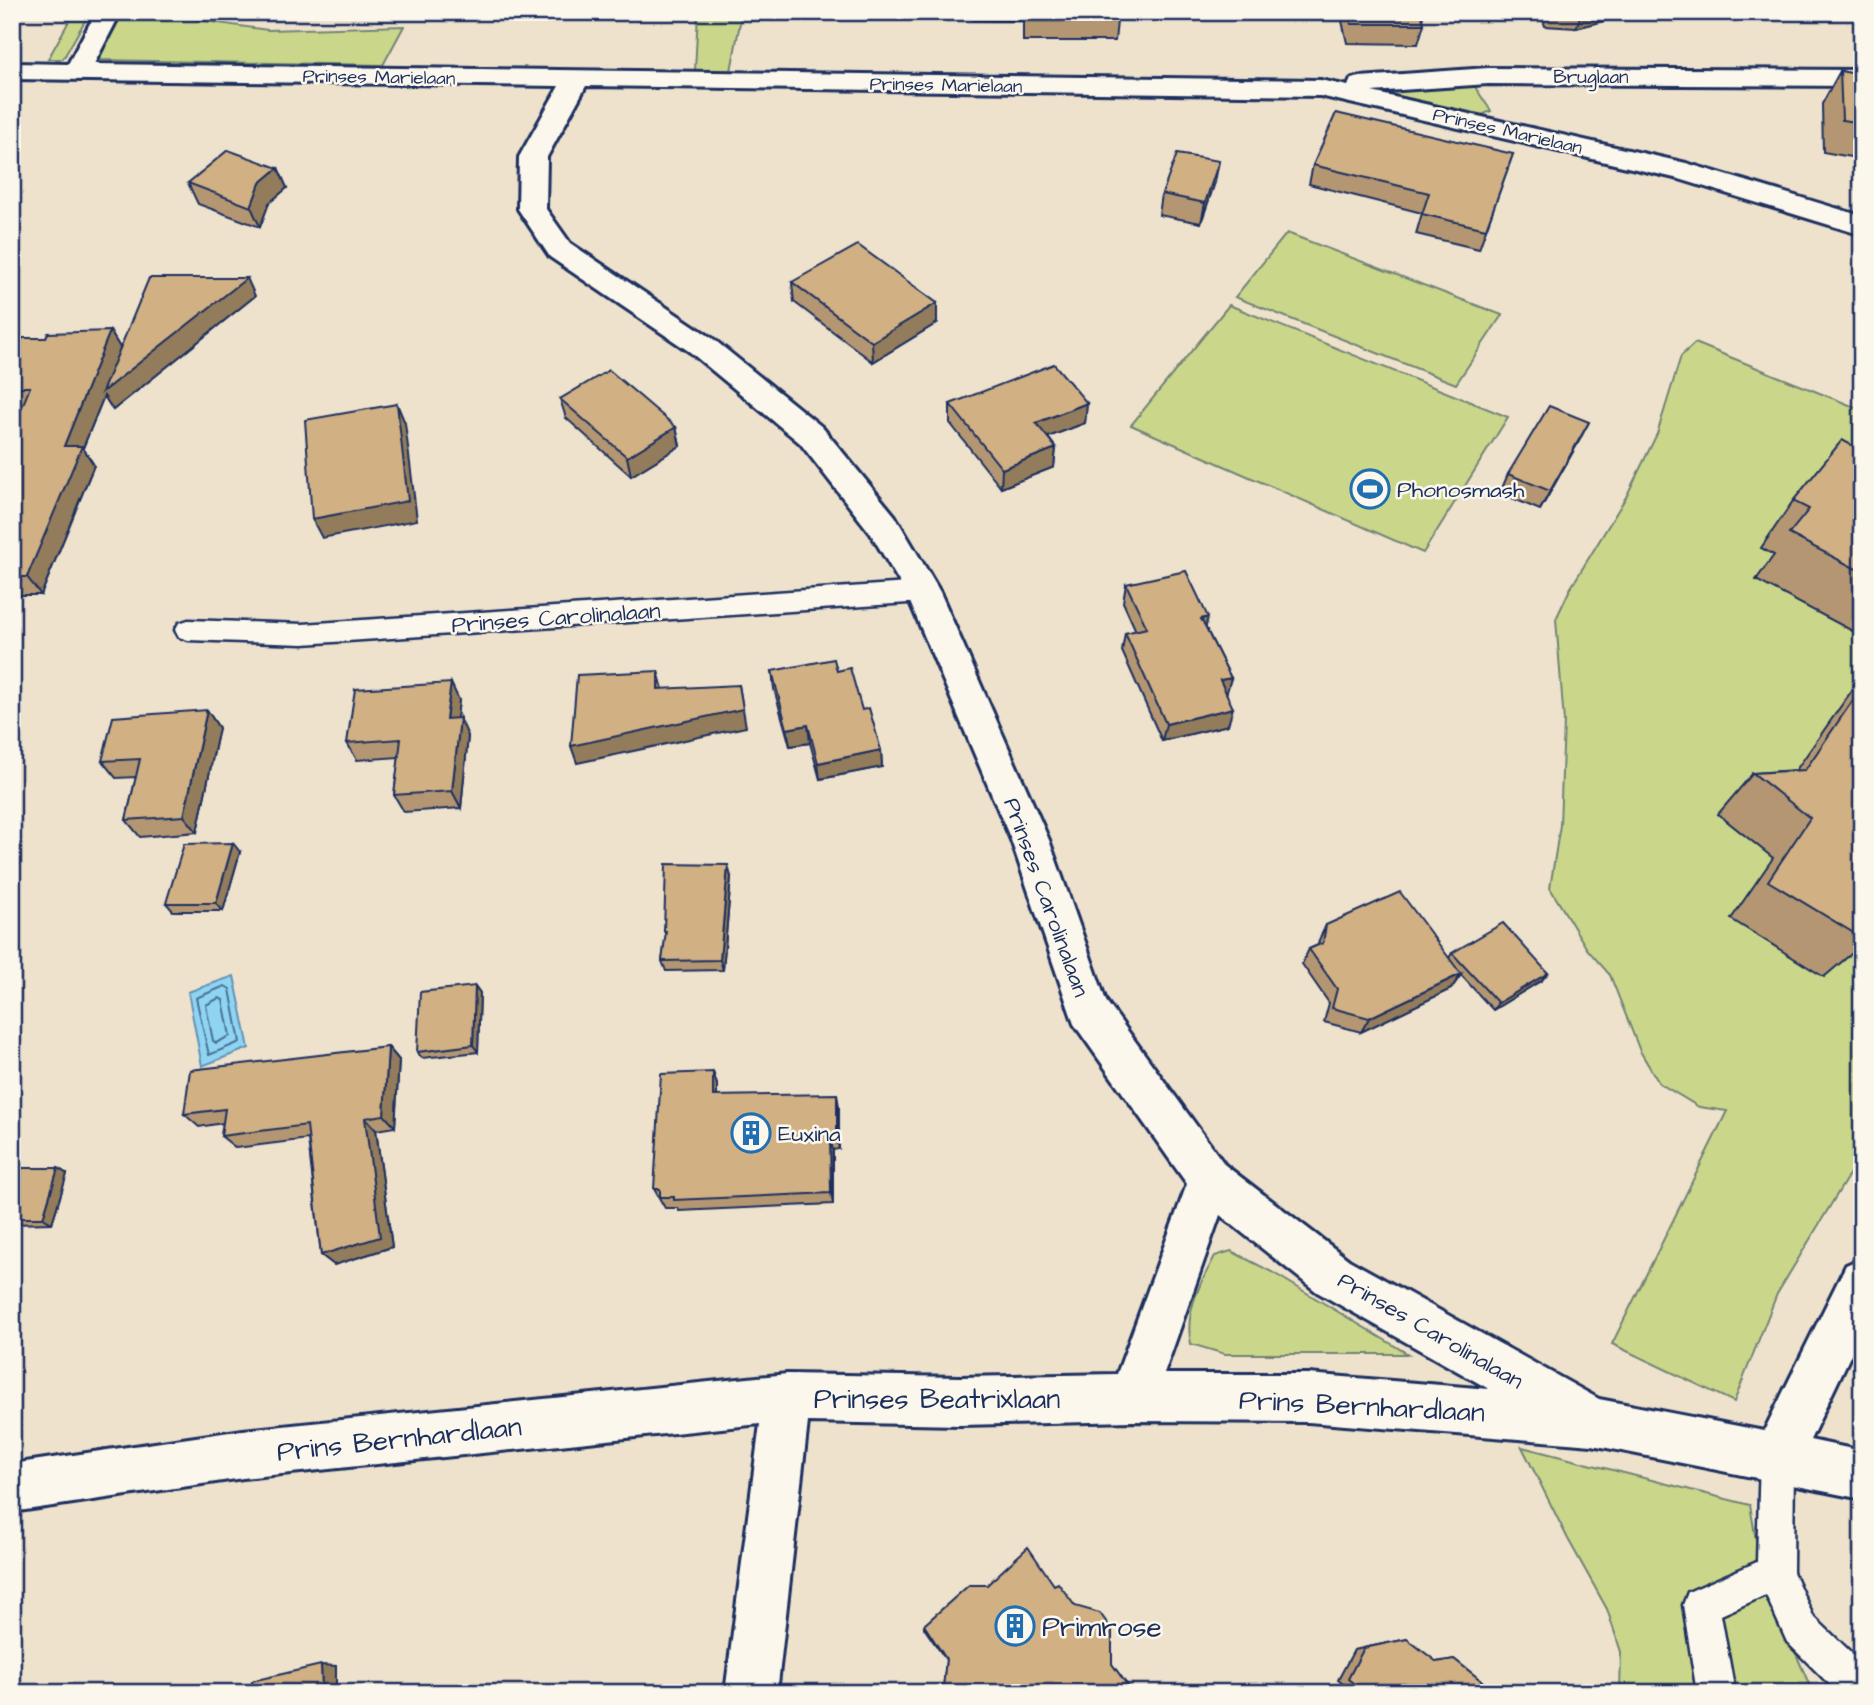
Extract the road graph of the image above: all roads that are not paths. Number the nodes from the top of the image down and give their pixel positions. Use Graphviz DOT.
graph roads {
  1 [pos="109,12"];
  2 [pos="12,71"];
  3 [pos="76,71"];
  4 [pos="1862,78"];
  5 [pos="576,80"];
  6 [pos="1320,88"];
  7 [pos="1504,104"];
  8 [pos="1862,226"];
  9 [pos="923,592"];
  10 [pos="188,630"];
  11 [pos="1210,1180"];
  12 [pos="1862,1281"];
  13 [pos="1132,1396"];
  14 [pos="787,1398"];
  15 [pos="1592,1421"];
  16 [pos="1777,1457"];
  17 [pos="1862,1475"];
  18 [pos="12,1488"];
  19 [pos="1776,1573"];
  20 [pos="1862,1690"];
  21 [pos="751,1693"];
  22 [pos="1716,1693"];
  1 -- 3 [label="street"];
  2 -- 3 [label="street, Prinses Marielaan"];
  3 -- 5 [label="street, Prinses Marielaan"];
  4 -- 7 [label="street, Bruglaan"];
  5 -- 6 [label="street, Prinses Marielaan"];
  5 -- 9 [label="street, Prinses Carolinalaan"];
  6 -- 7 [label="street, Prinses Marielaan"];
  6 -- 7 [label="street, Bruglaan"];
  7 -- 8 [label="street, Prinses Marielaan"];
  9 -- 10 [label="lane, Prinses Carolinalaan"];
  9 -- 11 [label="street, Prinses Carolinalaan"];
  11 -- 13 [label="street"];
  11 -- 15 [label="street, Prinses Carolinalaan"];
  12 -- 16 [label="street"];
  13 -- 14 [label="street, Prinses Beatrixlaan"];
  13 -- 15 [label="street, Prins Bernhardlaan"];
  14 -- 18 [label="street, Prins Bernhardlaan"];
  14 -- 21 [label="street, Prinses Beatrixlaan"];
  15 -- 16 [label="street"];
  16 -- 17 [label="street"];
  16 -- 19 [label="lane"];
  19 -- 20 [label="lane"];
  19 -- 22 [label="lane"];
}
